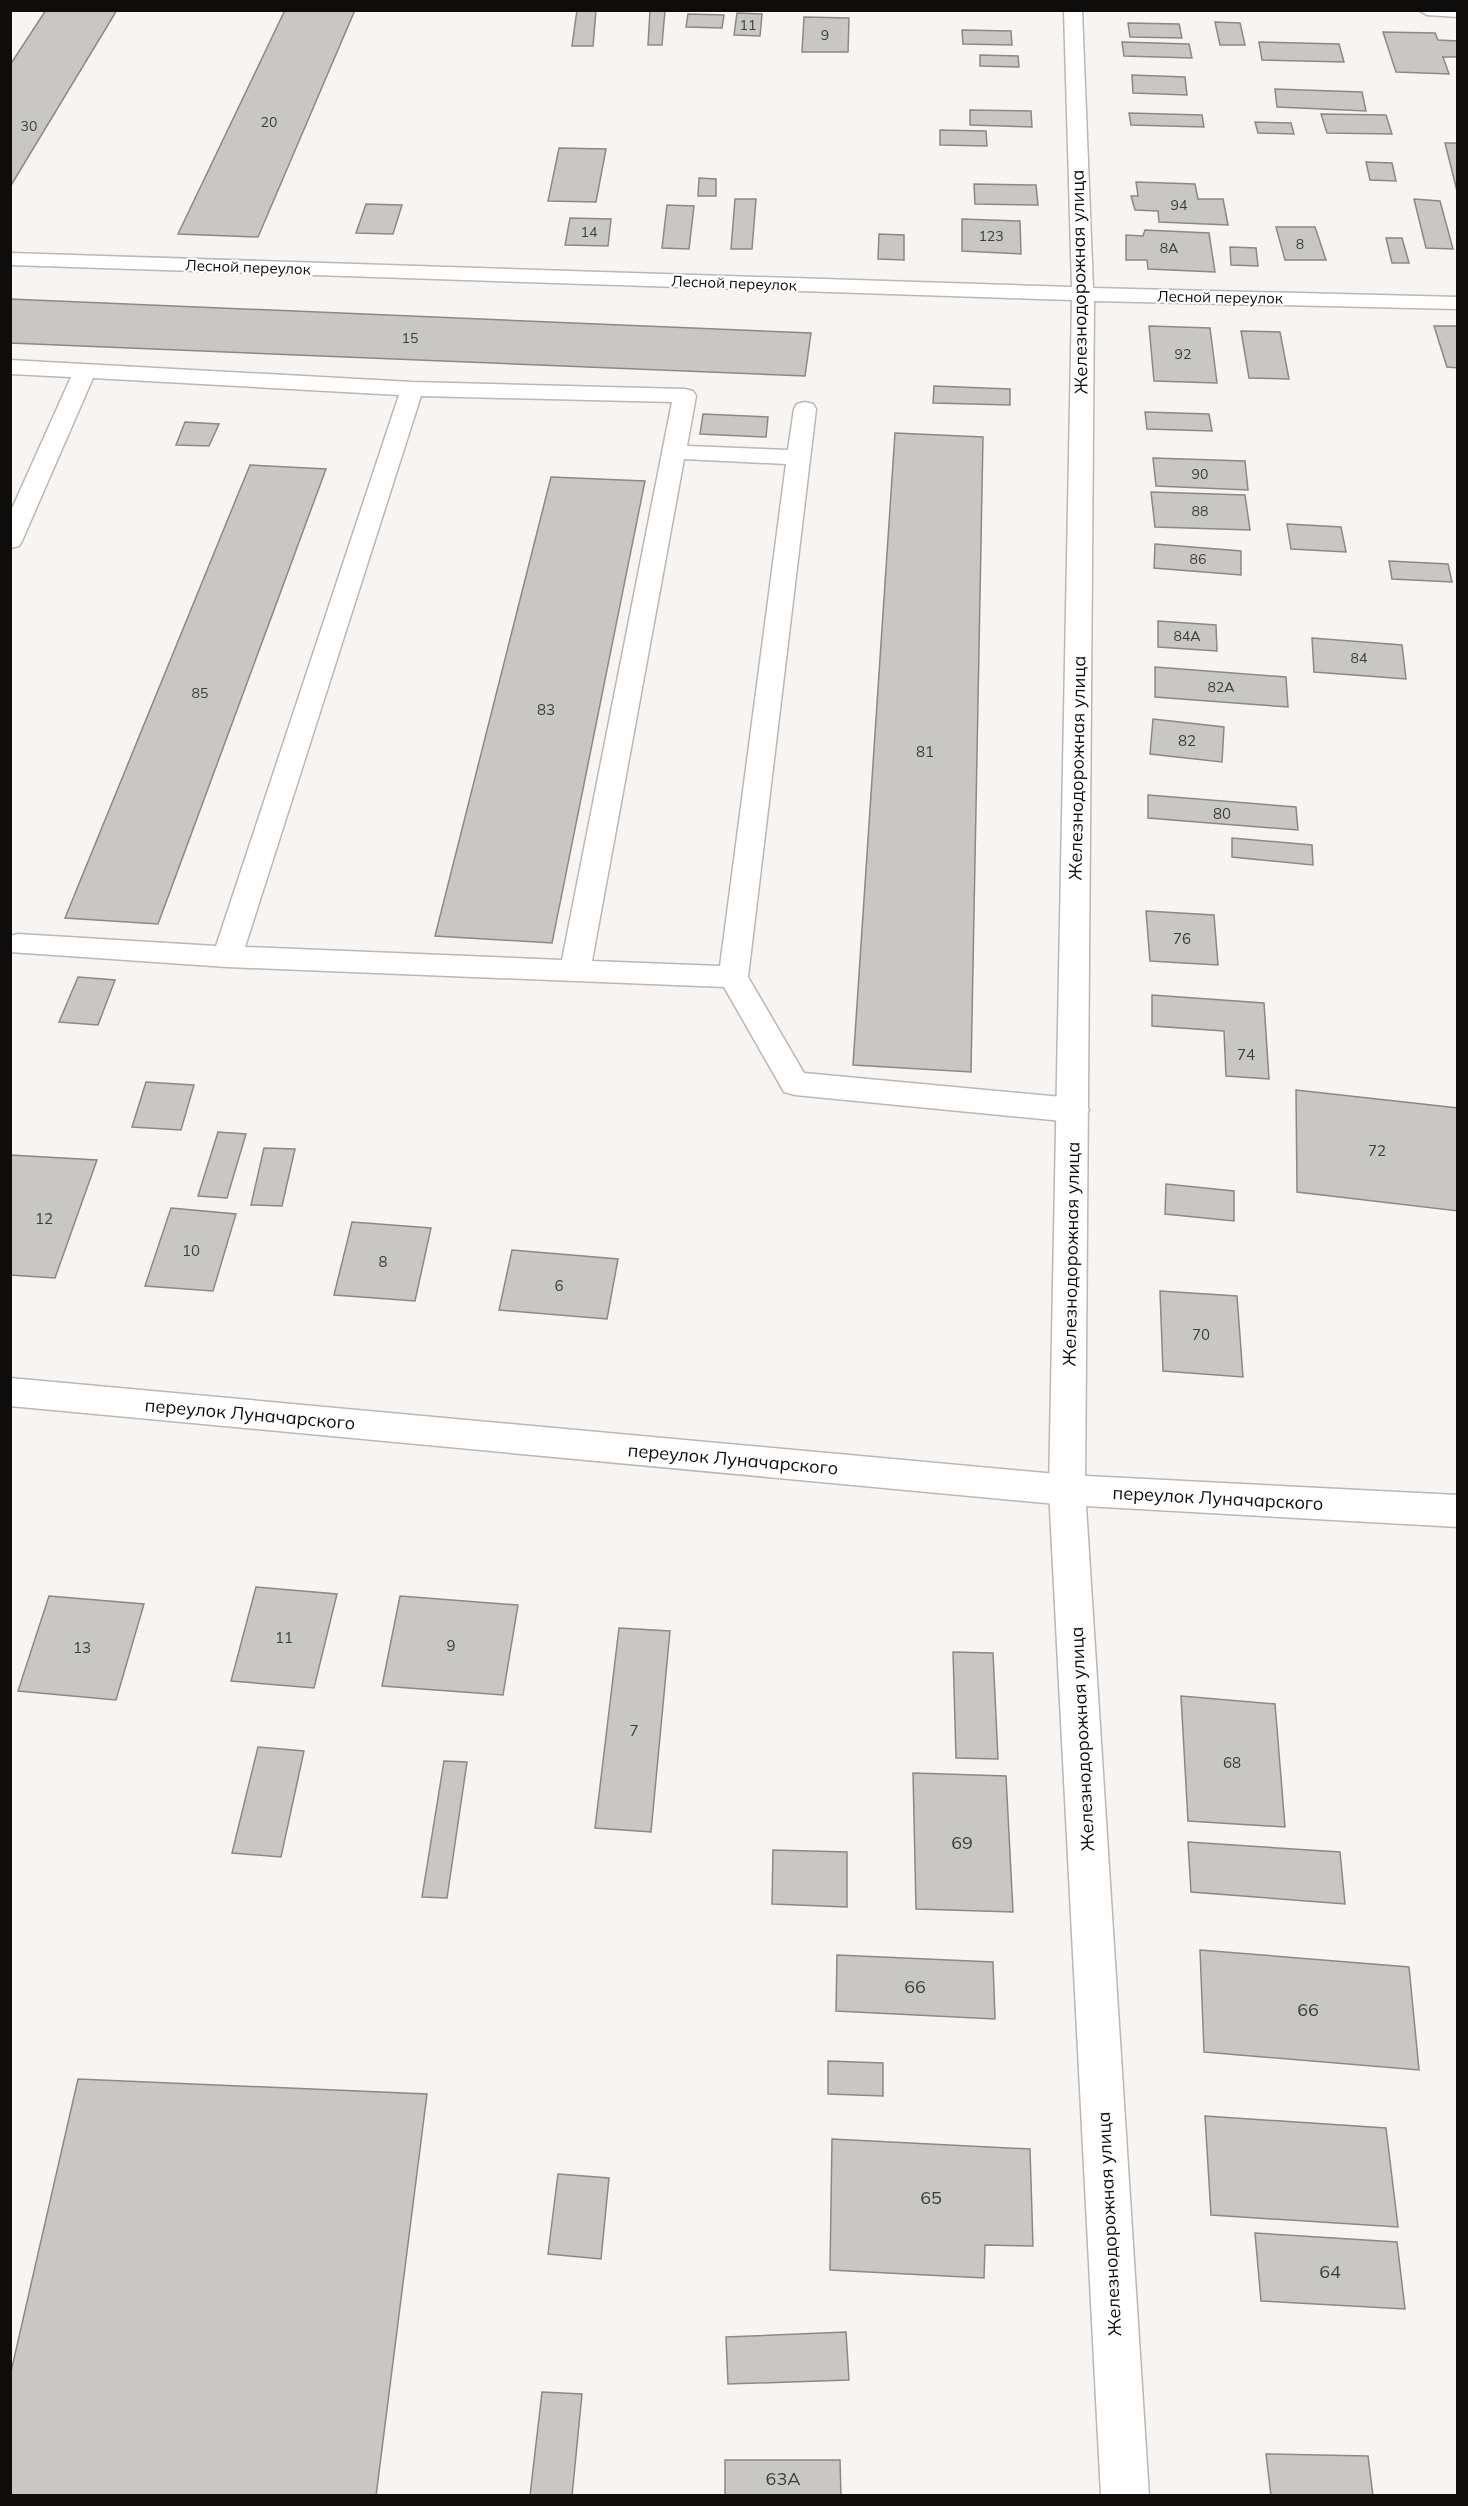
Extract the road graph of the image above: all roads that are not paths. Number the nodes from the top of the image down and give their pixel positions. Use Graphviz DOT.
graph roads {
  1 [pos="1073,10"];
  2 [pos="1426,10"];
  3 [pos="1458,12"];
  4 [pos="10,259"];
  5 [pos="1083,294"];
  6 [pos="1458,303"];
  7 [pos="10,367"];
  8 [pos="85,371"];
  9 [pos="412,389"];
  10 [pos="805,409"];
  11 [pos="674,452"];
  12 [pos="798,458"];
  13 [pos="10,541"];
  14 [pos="18,944"];
  15 [pos="228,957"];
  16 [pos="575,971"];
  17 [pos="734,977"];
  18 [pos="1072,1110"];
  19 [pos="10,1392"];
  20 [pos="1067,1490"];
  21 [pos="1458,1511"];
  22 [pos="1125,2496"];
  1 -- 5 [label="street, Железнодорожная улица"];
  2 -- 3 [label="street"];
  4 -- 5 [label="street, Лесной переулок"];
  5 -- 6 [label="street, Лесной переулок"];
  5 -- 18 [label="street, Железнодорожная улица"];
  7 -- 8 [label="street"];
  8 -- 9 [label="street"];
  8 -- 13 [label="street"];
  9 -- 11 [label="street"];
  9 -- 15 [label="street"];
  10 -- 12 [label="street"];
  11 -- 12 [label="street"];
  11 -- 16 [label="street"];
  12 -- 17 [label="street"];
  14 -- 15 [label="street"];
  15 -- 16 [label="street"];
  16 -- 17 [label="street"];
  17 -- 18 [label="street"];
  18 -- 20 [label="street, Железнодорожная улица"];
  19 -- 20 [label="street, переулок Луначарского"];
  20 -- 21 [label="street, переулок Луначарского"];
  20 -- 22 [label="street, Железнодорожная улица"];
}
